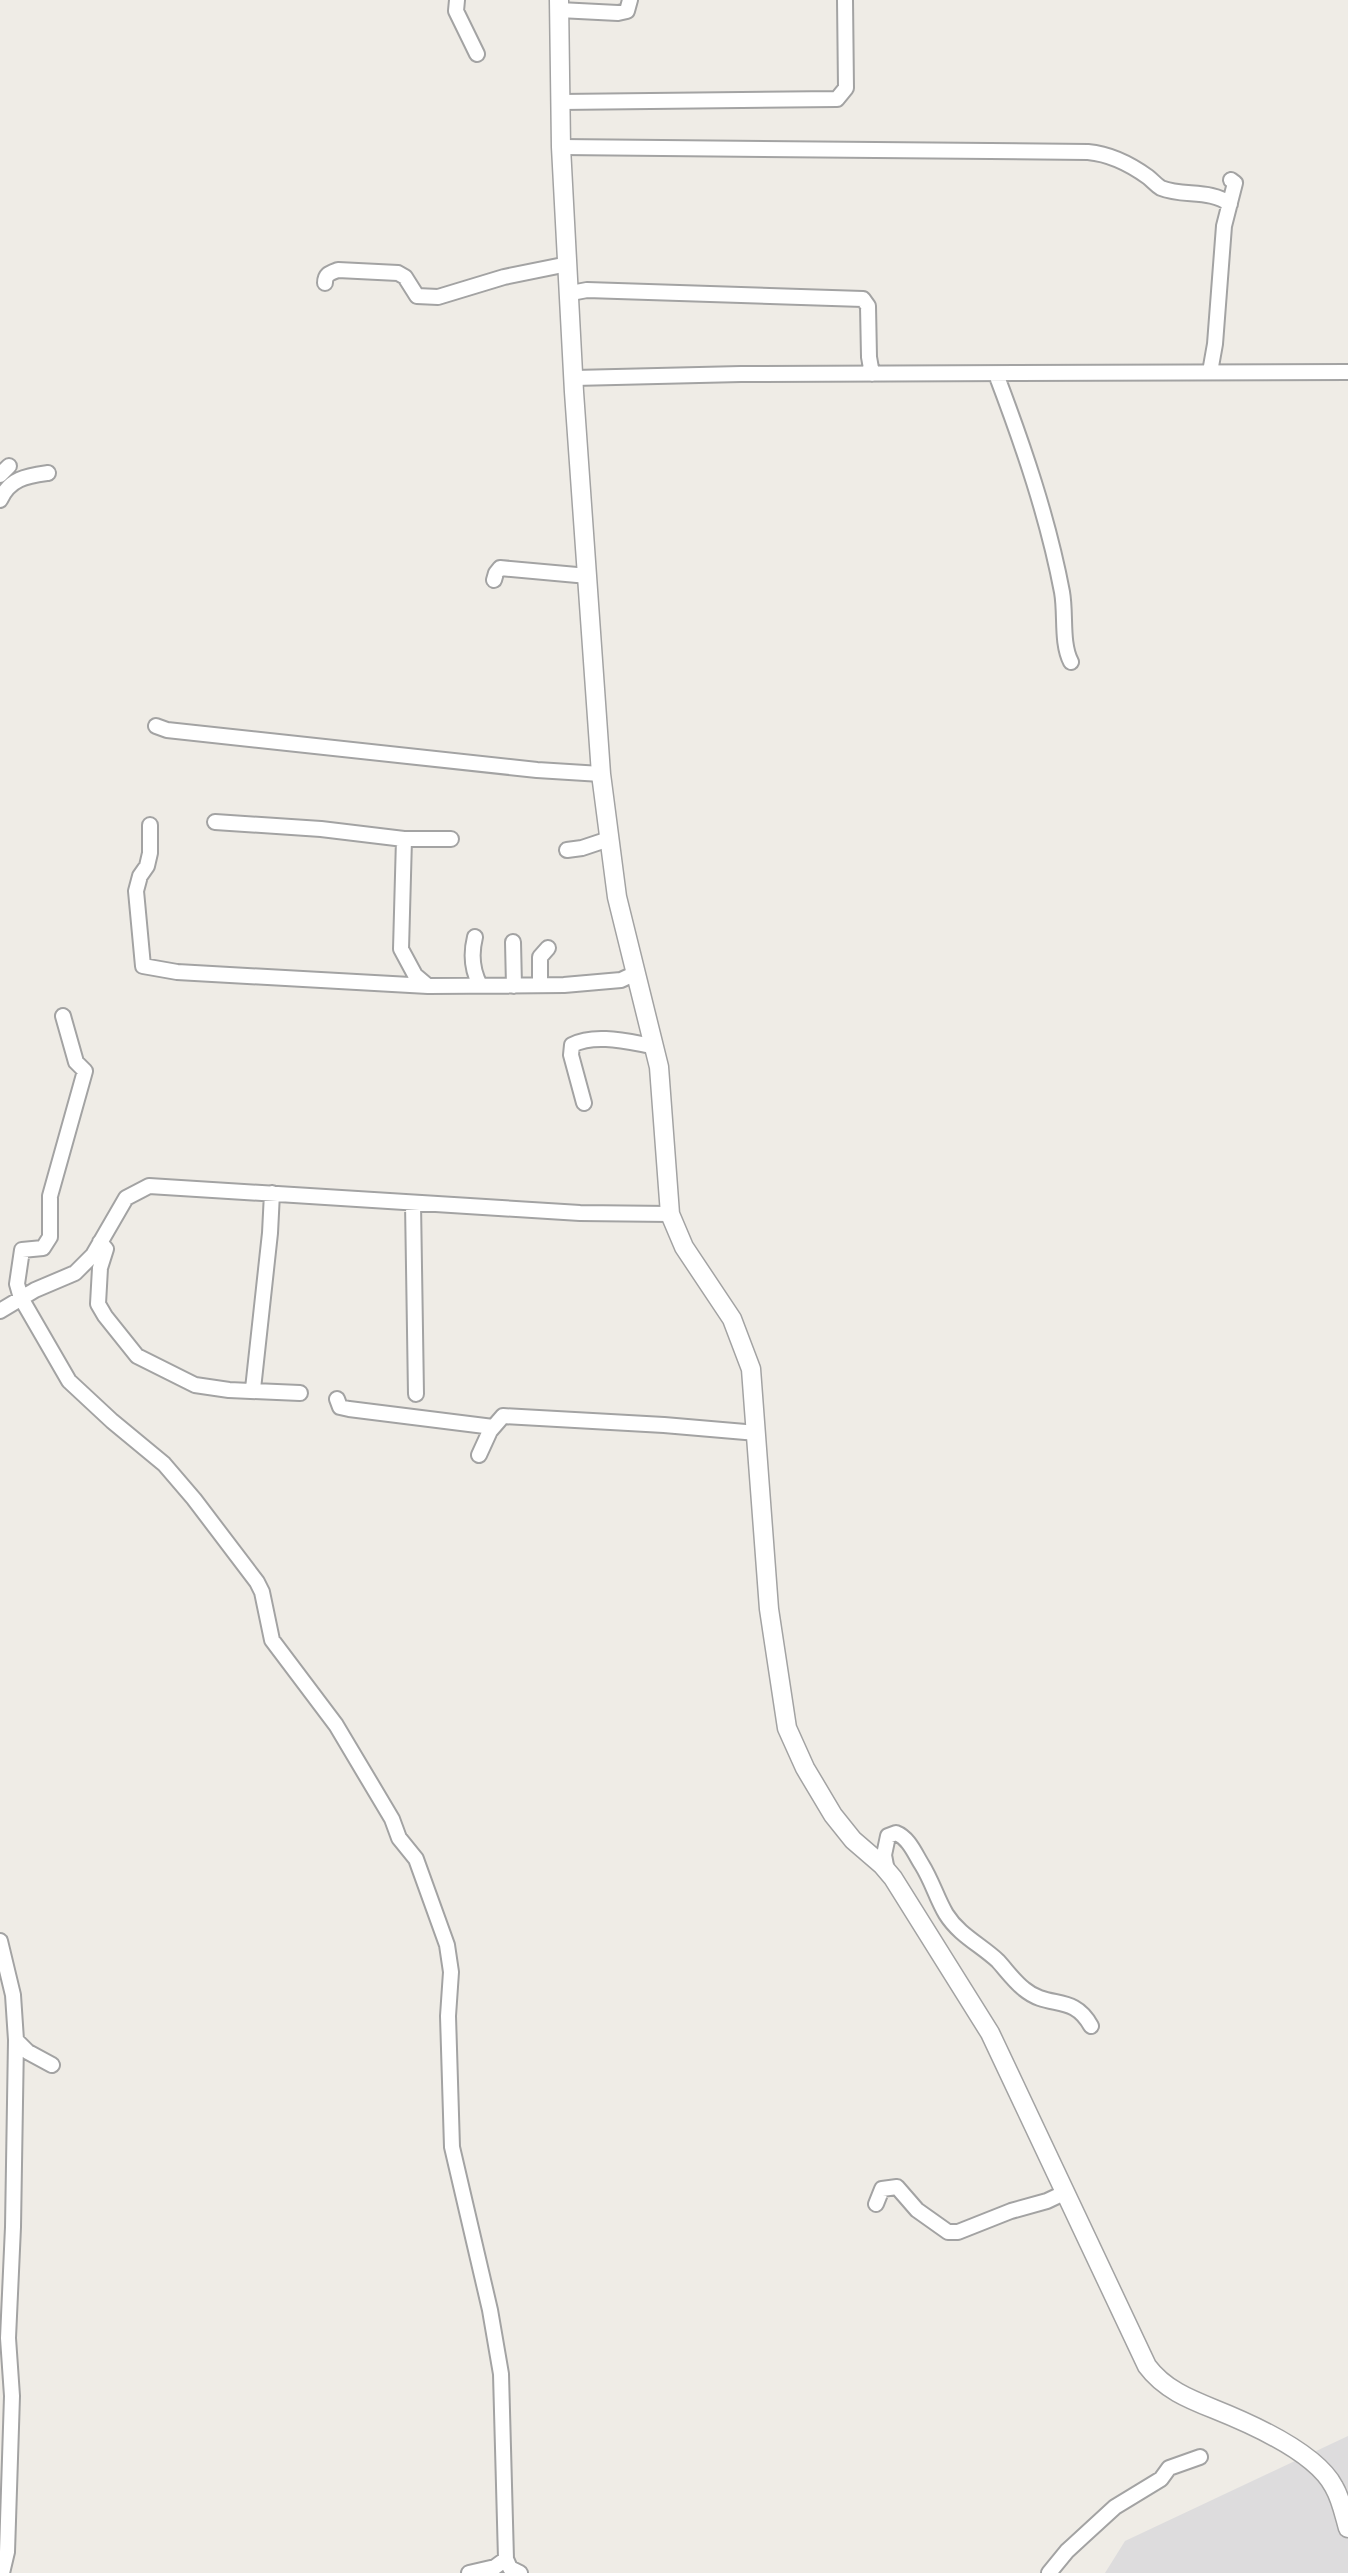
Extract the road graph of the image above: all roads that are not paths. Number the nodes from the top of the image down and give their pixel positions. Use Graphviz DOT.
graph roads {
  1 [pos="457,0"];
  2 [pos="630,0"];
  3 [pos="845,0"];
  4 [pos="559,5"];
  5 [pos="477,54"];
  6 [pos="560,102"];
  7 [pos="561,148"];
  8 [pos="1231,180"];
  9 [pos="1230,204"];
  10 [pos="568,264"];
  11 [pos="325,283"];
  12 [pos="570,293"];
  13 [pos="1210,372"];
  14 [pos="1348,372"];
  15 [pos="873,374"];
  16 [pos="996,374"];
  17 [pos="574,378"];
  18 [pos="48,473"];
  19 [pos="0,501"];
  20 [pos="588,576"];
  21 [pos="494,580"];
  22 [pos="1071,662"];
  23 [pos="156,726"];
  24 [pos="601,774"];
  25 [pos="215,822"];
  26 [pos="150,825"];
  27 [pos="404,839"];
  28 [pos="451,839"];
  29 [pos="609,839"];
  30 [pos="567,849"];
  31 [pos="475,937"];
  32 [pos="513,942"];
  33 [pos="548,948"];
  34 [pos="636,974"];
  35 [pos="480,985"];
  36 [pos="540,985"];
  37 [pos="428,986"];
  38 [pos="514,986"];
  39 [pos="63,1016"];
  40 [pos="653,1046"];
  41 [pos="584,1103"];
  42 [pos="272,1193"];
  43 [pos="413,1203"];
  44 [pos="670,1214"];
  45 [pos="100,1242"];
  46 [pos="21,1298"];
  47 [pos="0,1311"];
  48 [pos="253,1389"];
  49 [pos="300,1393"];
  50 [pos="416,1394"];
  51 [pos="337,1399"];
  52 [pos="493,1427"];
  53 [pos="757,1433"];
  54 [pos="479,1455"];
  55 [pos="887,1871"];
  56 [pos="0,1941"];
  57 [pos="1091,2026"];
  58 [pos="16,2040"];
  59 [pos="52,2065"];
  60 [pos="1066,2192"];
  61 [pos="876,2204"];
  62 [pos="1200,2457"];
  63 [pos="1348,2528"];
  64 [pos="506,2559"];
  65 [pos="2,2573"];
  66 [pos="469,2573"];
  67 [pos="520,2573"];
  68 [pos="1049,2573"];
  1 -- 5 [label="street"];
  2 -- 4 [label="street"];
  3 -- 6 [label="street"];
  4 -- 6 [label="street"];
  6 -- 7 [label="street"];
  7 -- 9 [label="street"];
  7 -- 10 [label="street"];
  8 -- 9 [label="street"];
  9 -- 13 [label="street"];
  10 -- 11 [label="street"];
  10 -- 12 [label="street"];
  12 -- 15 [label="street"];
  12 -- 17 [label="street"];
  13 -- 14 [label="street"];
  13 -- 16 [label="street"];
  15 -- 16 [label="street"];
  15 -- 17 [label="street"];
  16 -- 22 [label="street"];
  17 -- 20 [label="street"];
  18 -- 19 [label="street"];
  20 -- 21 [label="street"];
  20 -- 24 [label="street"];
  23 -- 24 [label="street"];
  24 -- 29 [label="street"];
  25 -- 27 [label="street"];
  26 -- 37 [label="street"];
  27 -- 28 [label="street"];
  27 -- 37 [label="street"];
  29 -- 30 [label="street"];
  29 -- 34 [label="street"];
  31 -- 35 [label="street"];
  32 -- 38 [label="street"];
  33 -- 36 [label="street"];
  34 -- 36 [label="street"];
  34 -- 40 [label="street"];
  35 -- 37 [label="street"];
  35 -- 38 [label="street"];
  36 -- 38 [label="street"];
  39 -- 46 [label="street"];
  40 -- 41 [label="street"];
  40 -- 44 [label="street"];
  42 -- 43 [label="street"];
  42 -- 45 [label="street"];
  42 -- 48 [label="street"];
  43 -- 44 [label="street"];
  43 -- 50 [label="street"];
  44 -- 53 [label="street"];
  45 -- 46 [label="street"];
  45 -- 48 [label="street"];
  46 -- 47 [label="street"];
  46 -- 64 [label="street"];
  48 -- 49 [label="street"];
  51 -- 52 [label="street"];
  52 -- 53 [label="street"];
  52 -- 54 [label="street"];
  53 -- 55 [label="street"];
  55 -- 57 [label="street"];
  55 -- 60 [label="street"];
  56 -- 58 [label="street"];
  58 -- 59 [label="street"];
  58 -- 65 [label="street"];
  60 -- 61 [label="street"];
  60 -- 63 [label="street"];
  62 -- 68 [label="street"];
  64 -- 66 [label="street"];
  64 -- 67 [label="street"];
}
